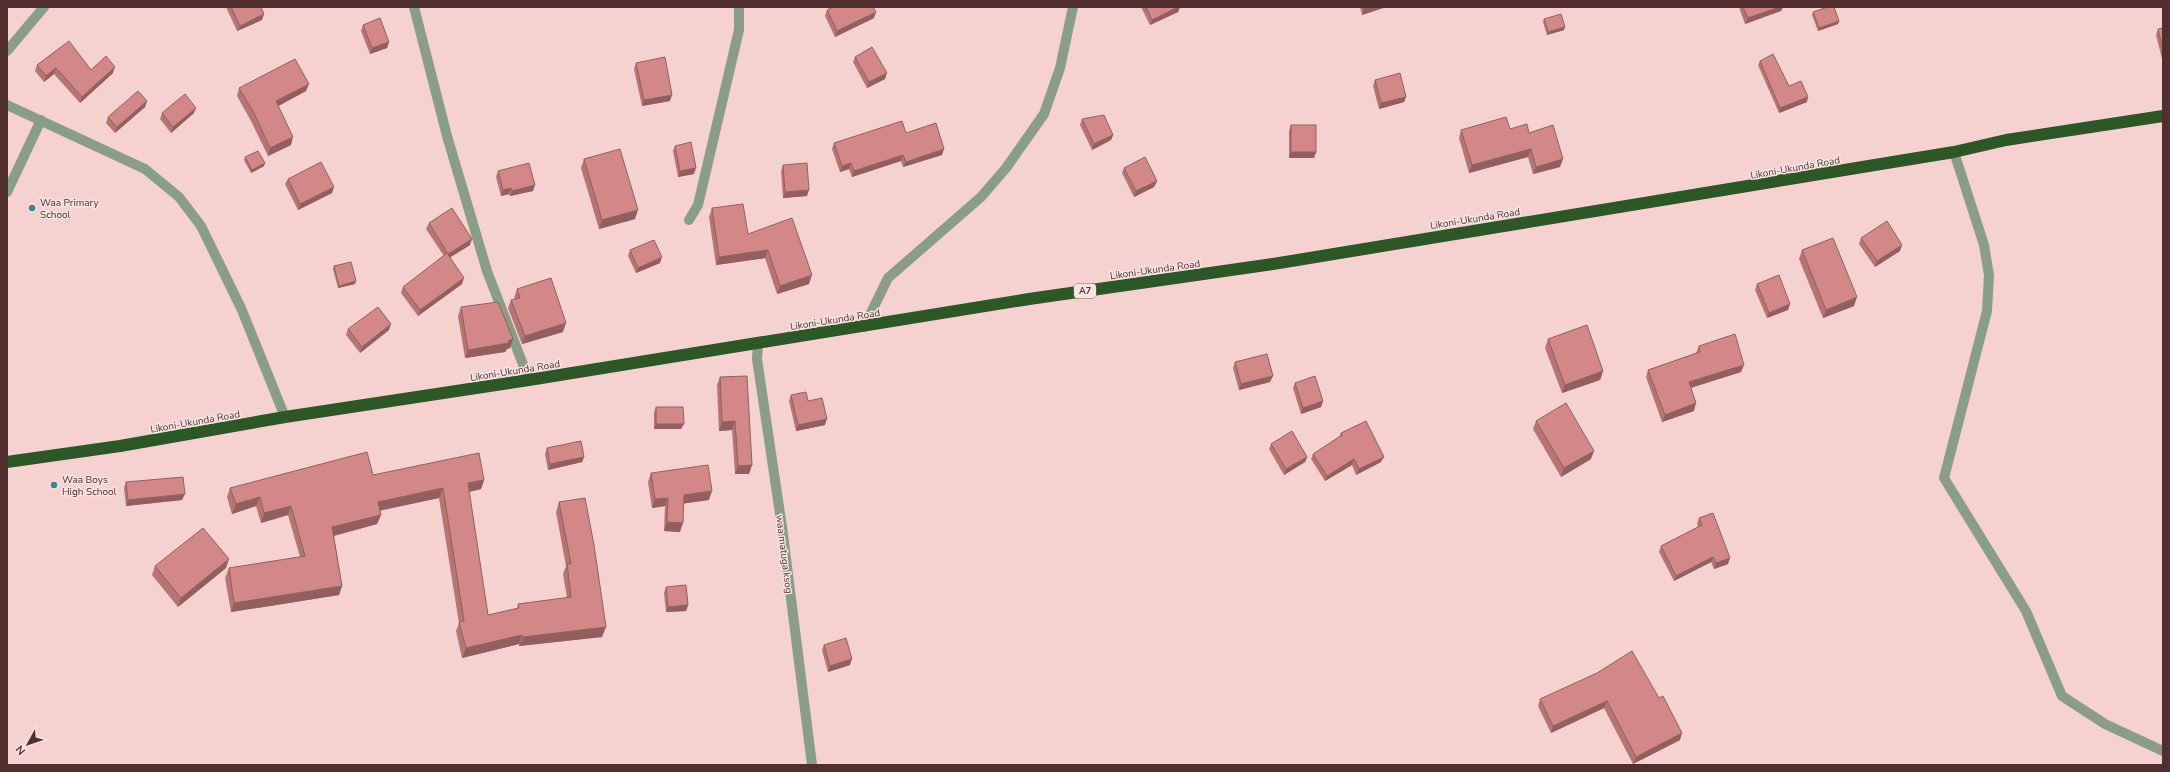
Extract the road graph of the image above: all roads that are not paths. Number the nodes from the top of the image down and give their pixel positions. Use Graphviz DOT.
graph roads {
  1 [pos="44,7"];
  2 [pos="414,7"];
  3 [pos="739,7"];
  4 [pos="1073,7"];
  5 [pos="7,51"];
  6 [pos="7,105"];
  7 [pos="2163,116"];
  8 [pos="41,120"];
  9 [pos="1954,152"];
  10 [pos="7,192"];
  11 [pos="689,220"];
  12 [pos="864,327"];
  13 [pos="758,342"];
  14 [pos="529,380"];
  15 [pos="285,417"];
  16 [pos="7,462"];
  17 [pos="2163,751"];
  18 [pos="812,765"];
  1 -- 5 [label="street"];
  2 -- 14 [label="street"];
  3 -- 11 [label="street"];
  4 -- 12 [label="street"];
  6 -- 8 [label="street"];
  7 -- 9 [label="highway, Likoni-Ukunda Road / A7"];
  8 -- 10 [label="street"];
  8 -- 15 [label="street"];
  9 -- 12 [label="highway, Likoni-Ukunda Road / A7"];
  9 -- 17 [label="street"];
  12 -- 13 [label="highway, Likoni-Ukunda Road / A7"];
  13 -- 14 [label="highway, Likoni-Ukunda Road / A7"];
  13 -- 18 [label="street, waa matuga ksog"];
  14 -- 15 [label="highway, Likoni-Ukunda Road / A7"];
  15 -- 16 [label="highway, Likoni-Ukunda Road / A7"];
}
